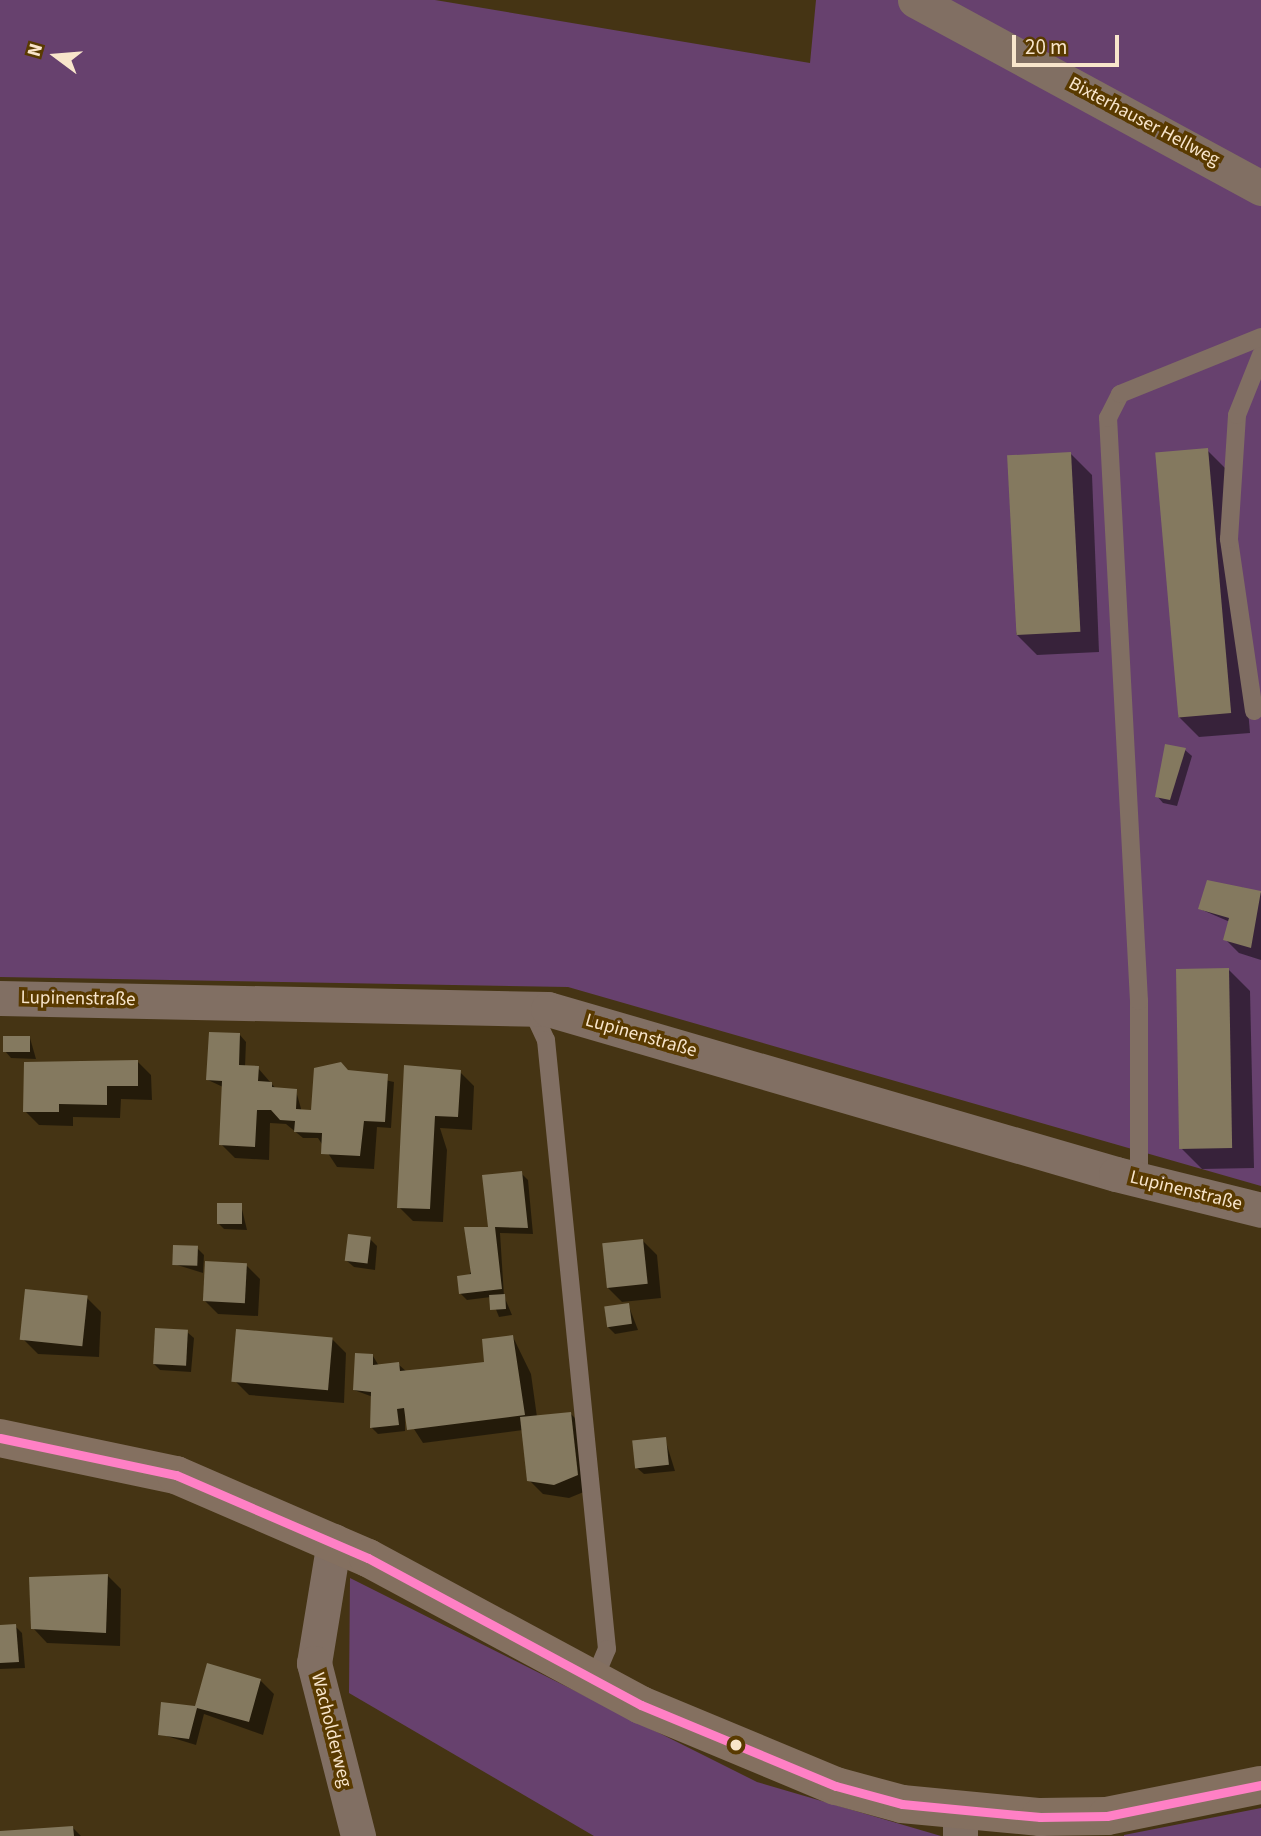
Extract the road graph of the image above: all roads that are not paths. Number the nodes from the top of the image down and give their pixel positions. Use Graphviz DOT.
graph roads {
  1 [pos="915,0"];
  2 [pos="1261,188"];
  3 [pos="1261,337"];
  4 [pos="1261,355"];
  5 [pos="1254,711"];
  6 [pos="0,998"];
  7 [pos="531,1008"];
  8 [pos="1139,1180"];
  9 [pos="1261,1210"];
  10 [pos="0,1438"];
  11 [pos="334,1541"];
  12 [pos="594,1679"];
  13 [pos="1261,1785"];
  14 [pos="960,1824"];
  15 [pos="358,1836"];
  1 -- 2 [label="street, Bixterhauser Hellweg"];
  3 -- 8 [label="lane"];
  4 -- 5 [label="lane"];
  6 -- 7 [label="street, Lupinenstraße"];
  7 -- 8 [label="street, Lupinenstraße"];
  7 -- 12 [label="lane"];
  8 -- 9 [label="street, Lupinenstraße"];
  10 -- 11 [label="street"];
  11 -- 12 [label="street"];
  11 -- 15 [label="street, Wacholderweg"];
  12 -- 14 [label="street"];
  13 -- 14 [label="street"];
}
